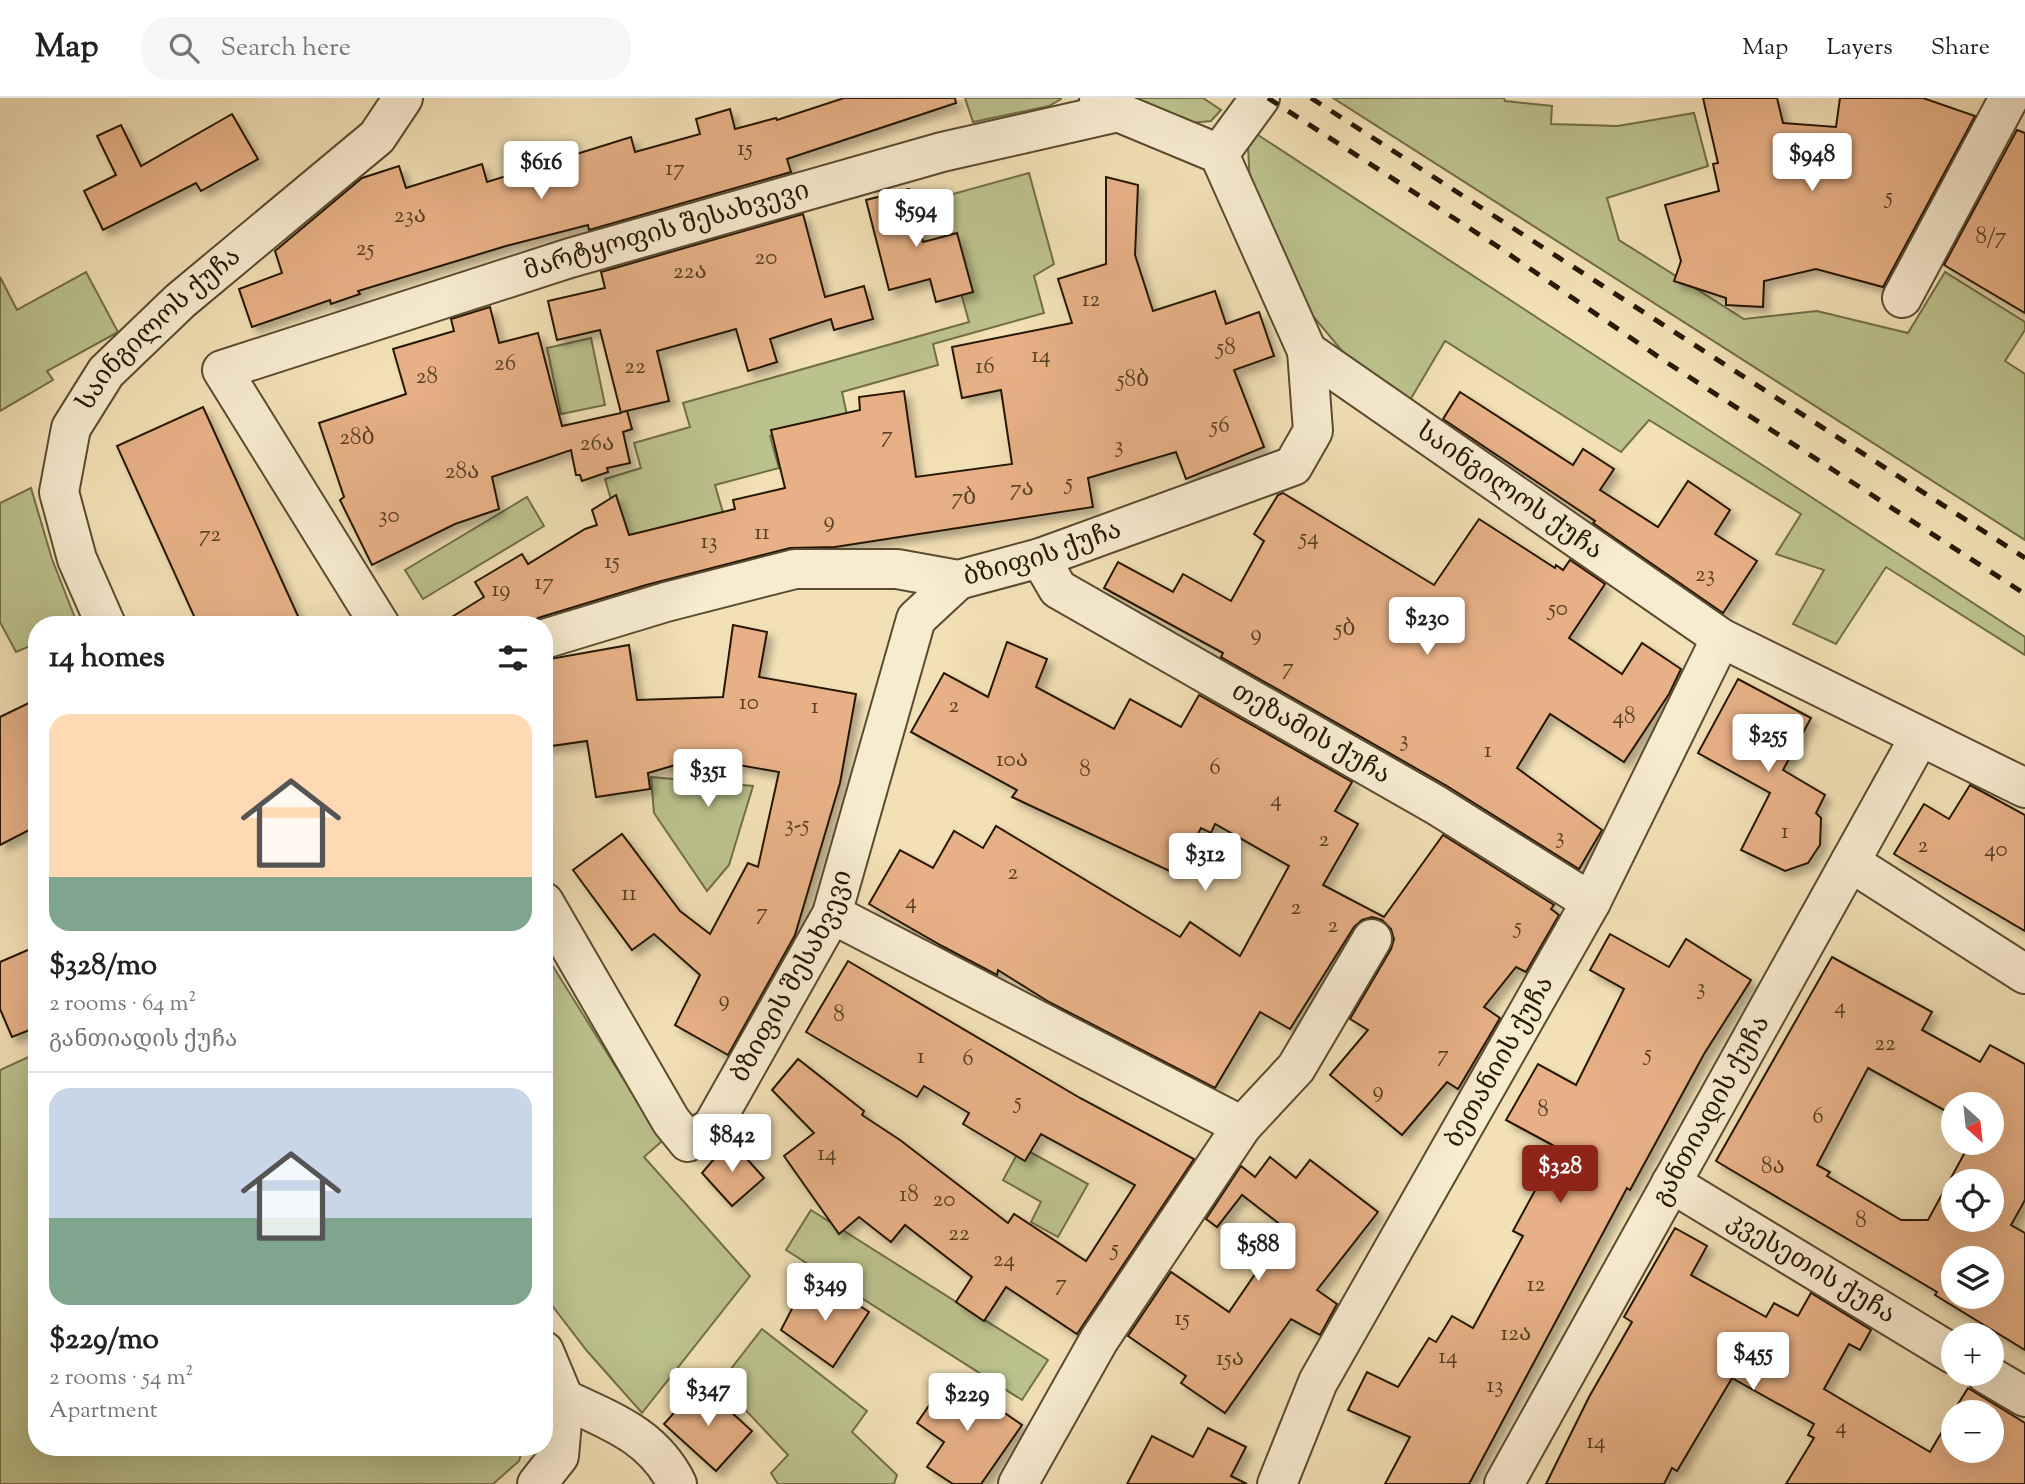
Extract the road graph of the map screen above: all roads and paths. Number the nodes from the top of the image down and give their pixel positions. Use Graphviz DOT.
graph roads {
  1 [pos="403,98"];
  2 [pos="1260,98"];
  3 [pos="2009,98"];
  4 [pos="1108,105"];
  5 [pos="1228,142"];
  6 [pos="1902,298"];
  7 [pos="1307,351"];
  8 [pos="1040,558"];
  9 [pos="958,580"];
  10 [pos="102,616"];
  11 [pos="374,616"];
  12 [pos="553,636"];
  13 [pos="1721,638"];
  14 [pos="1919,738"];
  15 [pos="2025,788"];
  16 [pos="1850,862"];
  17 [pos="1591,902"];
  18 [pos="832,914"];
  19 [pos="553,918"];
  20 [pos="1372,939"];
  21 [pos="2025,974"];
  22 [pos="1242,1126"];
  23 [pos="1671,1183"];
  24 [pos="1941,1347"];
  25 [pos="553,1373"];
  26 [pos="2004,1385"];
  27 [pos="2025,1397"];
  28 [pos="564,1399"];
  29 [pos="537,1484"];
  30 [pos="677,1484"];
  31 [pos="1018,1484"];
  32 [pos="1277,1484"];
  33 [pos="1504,1484"];
  1 -- 10 [label="street, საინგილოს ქუჩა"];
  2 -- 5 [label="street"];
  3 -- 6 [label="street"];
  4 -- 5 [label="street"];
  4 -- 11 [label="street, მარტყოფის შესახვევი"];
  5 -- 7 [label="street"];
  7 -- 8 [label="street, ბზიფის ქუჩა"];
  7 -- 13 [label="street, საინგილოს ქუჩა"];
  8 -- 9 [label="street, ბზიფის ქუჩა"];
  8 -- 17 [label="street, თეზამის ქუჩა"];
  9 -- 12 [label="street, ბზიფის ქუჩა"];
  9 -- 18 [label="street, ბზიფის შესახვევი"];
  13 -- 14 [label="street, საინგილოს ქუჩა"];
  13 -- 17 [label="street, ბეთანიის ქუჩა"];
  14 -- 15 [label="street, საინგილოს ქუჩა"];
  14 -- 16 [label="street, განთიადის ქუჩა"];
  16 -- 21 [label="street"];
  16 -- 23 [label="street, განთიადის ქუჩა"];
  17 -- 32 [label="street, ბეთანიის ქუჩა"];
  18 -- 19 [label="street, ბზიფის შესახვევი"];
  18 -- 22 [label="street"];
  20 -- 22 [label="street"];
  22 -- 31 [label="street"];
  23 -- 24 [label="street, კვესეთის ქუჩა"];
  23 -- 33 [label="street, განთიადის ქუჩა"];
  25 -- 28 [label="street"];
  26 -- 27 [label="street"];
  28 -- 29 [label="street"];
  28 -- 30 [label="street"];
}
